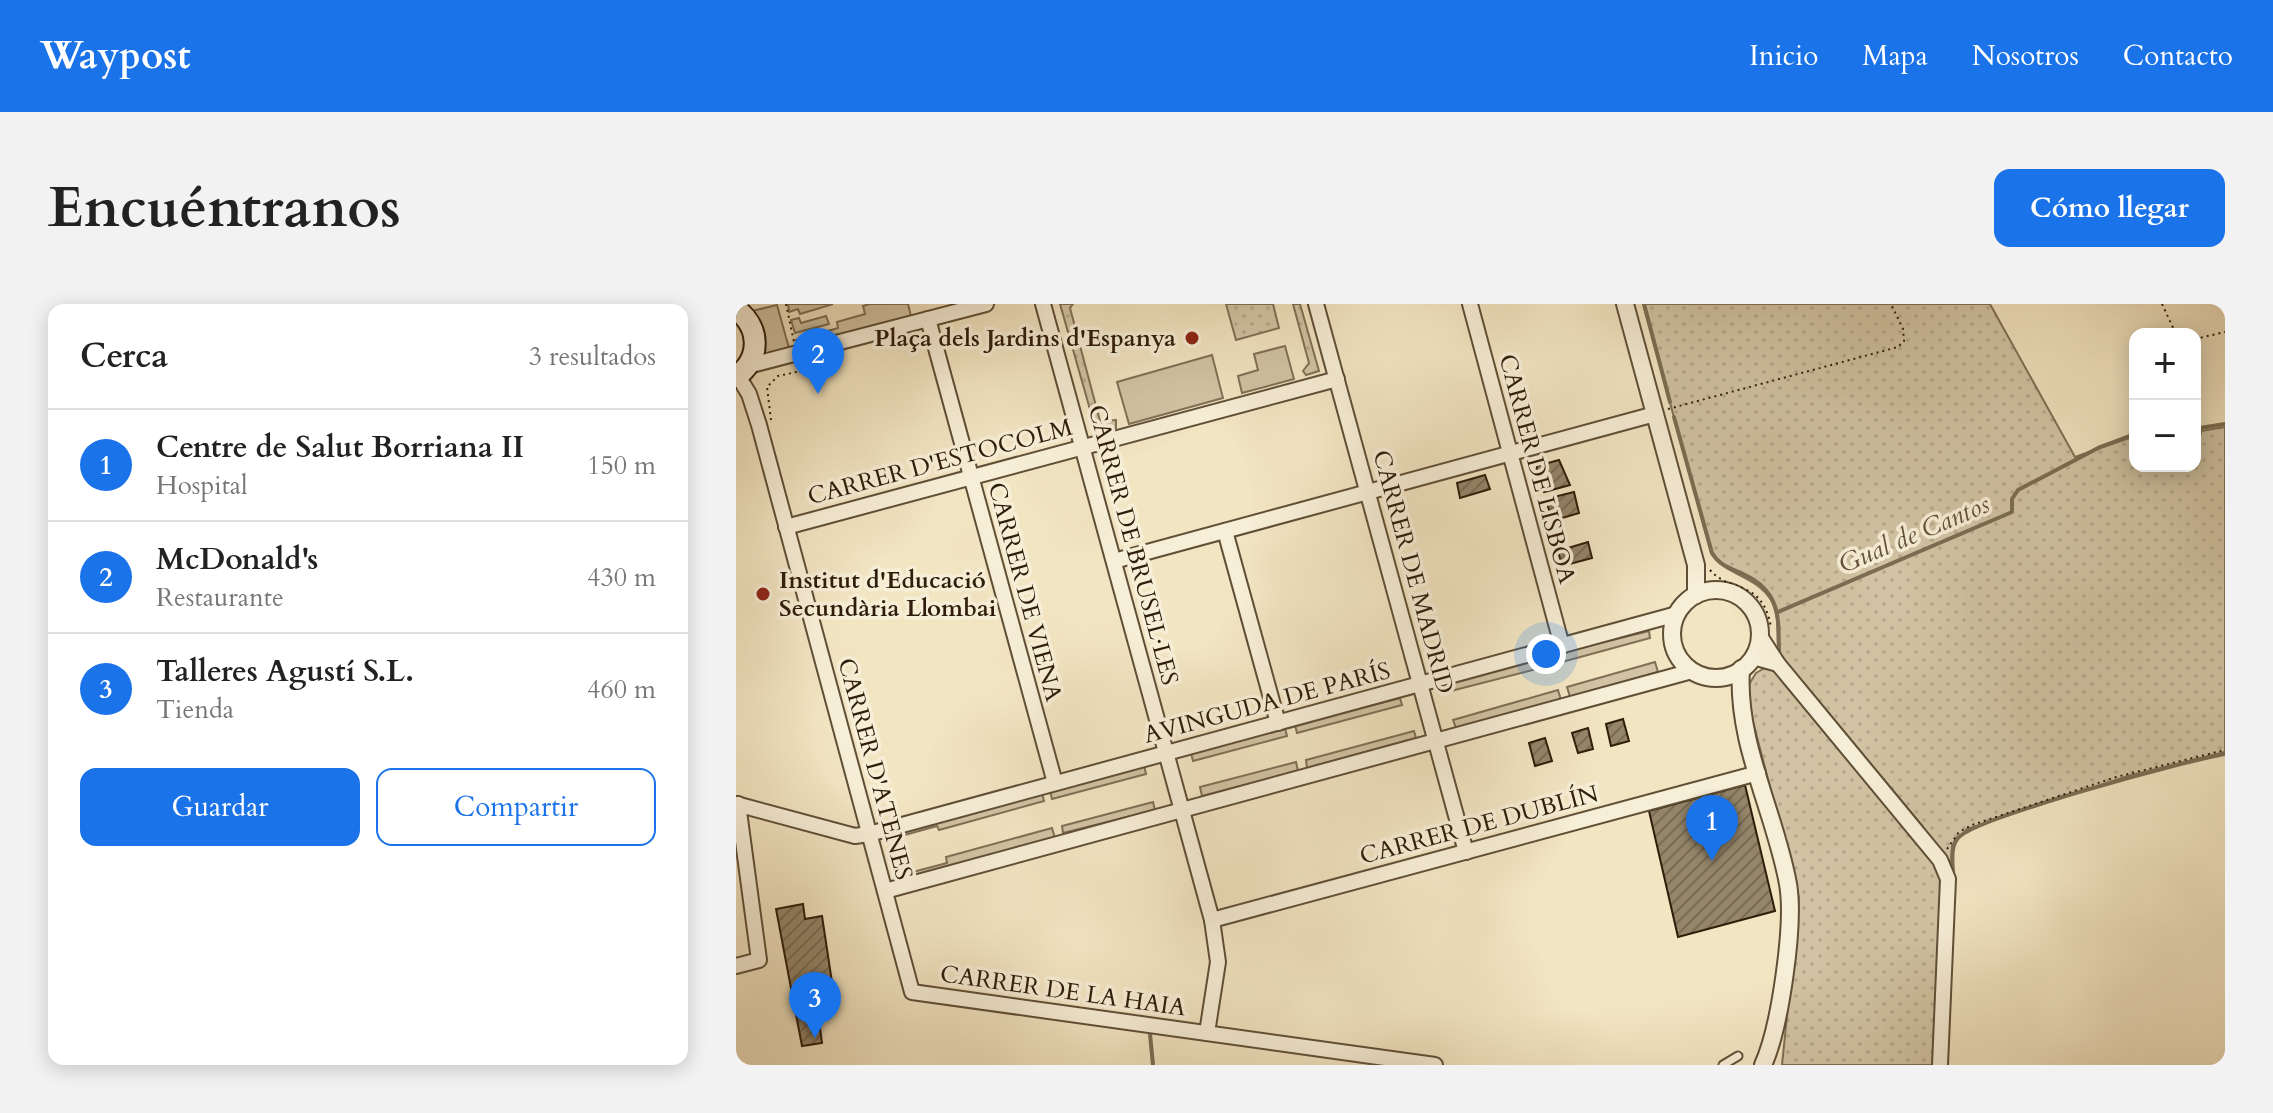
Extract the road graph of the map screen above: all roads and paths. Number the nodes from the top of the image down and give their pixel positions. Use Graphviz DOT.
graph roads {
  1 [pos="753,304"];
  2 [pos="786,304"];
  3 [pos="986,304"];
  4 [pos="1043,304"];
  5 [pos="1316,304"];
  6 [pos="1470,304"];
  7 [pos="1625,304"];
  8 [pos="1891,304"];
  9 [pos="2162,304"];
  10 [pos="736,309"];
  11 [pos="928,319"];
  12 [pos="2173,328"];
  13 [pos="2225,332"];
  14 [pos="2201,338"];
  15 [pos="796,354"];
  16 [pos="801,371"];
  17 [pos="740,373"];
  18 [pos="1337,379"];
  19 [pos="1655,414"];
  20 [pos="1083,446"];
  21 [pos="1510,453"];
  22 [pos="971,477"];
  23 [pos="1368,492"];
  24 [pos="786,527"];
  25 [pos="1225,531"];
  26 [pos="1114,561"];
  27 [pos="1700,563"];
  28 [pos="1721,590"];
  29 [pos="1696,595"];
  30 [pos="1677,614"];
  31 [pos="1766,635"];
  32 [pos="1562,646"];
  33 [pos="1747,663"];
  34 [pos="1778,664"];
  35 [pos="1692,671"];
  36 [pos="1719,677"];
  37 [pos="1421,684"];
  38 [pos="1739,704"];
  39 [pos="1278,723"];
  40 [pos="1437,742"];
  41 [pos="2225,750"];
  42 [pos="1167,753"];
  43 [pos="1758,773"];
  44 [pos="1055,783"];
  45 [pos="737,804"];
  46 [pos="1183,811"];
  47 [pos="869,834"];
  48 [pos="1466,852"];
  49 [pos="1940,860"];
  50 [pos="885,891"];
  51 [pos="1212,920"];
  52 [pos="736,966"];
  53 [pos="912,992"];
  54 [pos="1207,1033"];
  55 [pos="1738,1056"];
  56 [pos="1772,1057"];
  57 [pos="1435,1065"];
  58 [pos="1723,1065"];
  59 [pos="1763,1065"];
  60 [pos="1940,1065"];
  1 -- 10 [label="street"];
  2 -- 15 [label="path"];
  3 -- 11 [label="street"];
  4 -- 20 [label="street, CARRER DE BRUSEL·LES"];
  5 -- 18 [label="street, CARRER DE MADRID"];
  6 -- 21 [label="street, CARRER DE LISBOA"];
  7 -- 19 [label="street"];
  8 -- 19 [label="path"];
  9 -- 12 [label="path"];
  10 -- 17 [label="main road"];
  11 -- 15 [label="street"];
  11 -- 22 [label="street, CARRER DE VIENA"];
  13 -- 14 [label="path"];
  15 -- 16 [label="path"];
  15 -- 17 [label="street"];
  17 -- 24 [label="street, CARRER D'ATENES"];
  18 -- 20 [label="street, CARRER D'ESTOCOLM"];
  18 -- 23 [label="street, CARRER DE MADRID"];
  19 -- 21 [label="street"];
  19 -- 27 [label="street"];
  20 -- 22 [label="street, CARRER D'ESTOCOLM"];
  20 -- 26 [label="street, CARRER DE BRUSEL·LES"];
  21 -- 23 [label="street"];
  21 -- 32 [label="street, CARRER DE LISBOA"];
  22 -- 24 [label="street, CARRER D'ESTOCOLM"];
  22 -- 44 [label="street, CARRER DE VIENA"];
  23 -- 25 [label="street"];
  23 -- 37 [label="street, CARRER DE MADRID"];
  24 -- 47 [label="street, CARRER D'ATENES"];
  25 -- 26 [label="street"];
  25 -- 39 [label="street"];
  26 -- 42 [label="street, CARRER DE BRUSEL·LES"];
  27 -- 28 [label="street"];
  27 -- 29 [label="street"];
  27 -- 31 [label="path"];
  28 -- 29 [label="street"];
  28 -- 31 [label="street"];
  29 -- 30 [label="street"];
  30 -- 32 [label="street, AVINGUDA DE PARÍS"];
  30 -- 35 [label="street"];
  31 -- 33 [label="street"];
  31 -- 34 [label="street"];
  32 -- 37 [label="street, AVINGUDA DE PARÍS"];
  33 -- 34 [label="street"];
  33 -- 36 [label="street"];
  33 -- 38 [label="street"];
  34 -- 49 [label="street"];
  35 -- 36 [label="street"];
  35 -- 40 [label="street"];
  36 -- 38 [label="street"];
  37 -- 39 [label="street, AVINGUDA DE PARÍS"];
  37 -- 40 [label="street, CARRER DE MADRID"];
  38 -- 43 [label="street"];
  39 -- 42 [label="street, AVINGUDA DE PARÍS"];
  40 -- 46 [label="street"];
  40 -- 48 [label="street, CARRER DE MADRID"];
  41 -- 49 [label="path"];
  42 -- 44 [label="street, AVINGUDA DE PARÍS"];
  42 -- 46 [label="street, CARRER DE BRUSEL·LES"];
  43 -- 48 [label="street, CARRER DE DUBLÍN"];
  43 -- 56 [label="street"];
  44 -- 47 [label="street, AVINGUDA DE PARÍS"];
  45 -- 47 [label="street"];
  45 -- 52 [label="street"];
  46 -- 50 [label="street"];
  46 -- 51 [label="street, CARRER DE BRUSEL·LES"];
  47 -- 50 [label="street, CARRER D'ATENES"];
  48 -- 51 [label="street, CARRER DE DUBLÍN"];
  49 -- 60 [label="street"];
  50 -- 53 [label="street, CARRER D'ATENES"];
  51 -- 54 [label="street, CARRER DE BRUSEL·LES"];
  53 -- 54 [label="street, CARRER DE LA HAIA"];
  54 -- 57 [label="street, CARRER DE LA HAIA"];
  55 -- 58 [label="lane"];
  56 -- 59 [label="street"];
}
